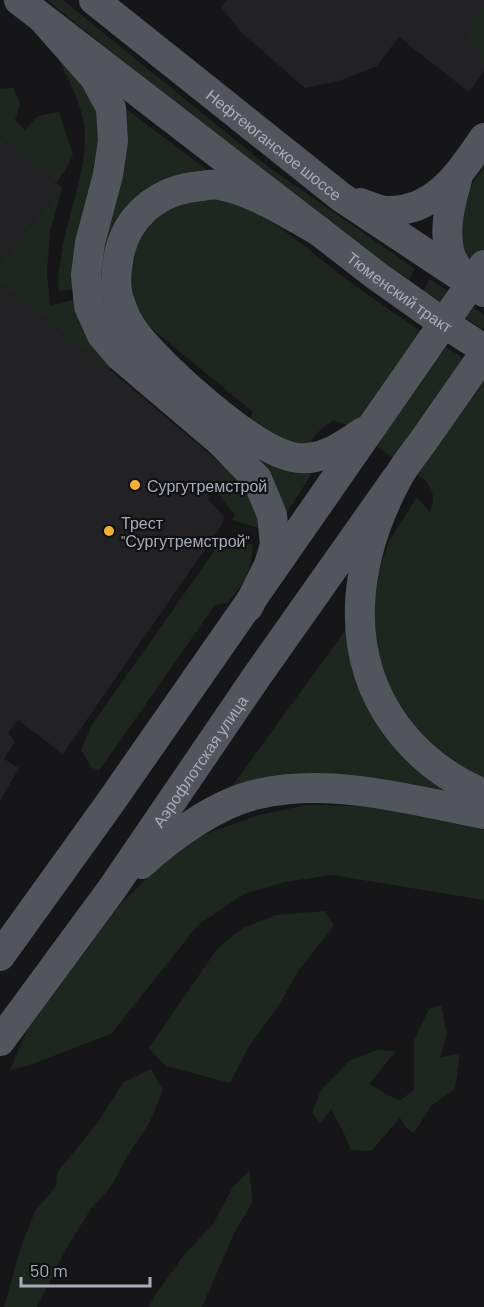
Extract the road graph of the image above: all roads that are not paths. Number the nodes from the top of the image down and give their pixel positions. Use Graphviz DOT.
graph roads {
  1 [pos="19,0"];
  2 [pos="94,0"];
  3 [pos="44,20"];
  4 [pos="484,138"];
  5 [pos="458,176"];
  6 [pos="341,197"];
  7 [pos="319,231"];
  8 [pos="477,278"];
  9 [pos="484,349"];
  10 [pos="484,354"];
  11 [pos="350,448"];
  12 [pos="396,479"];
  13 [pos="248,607"];
  14 [pos="484,794"];
  15 [pos="484,814"];
  16 [pos="112,889"];
  17 [pos="0,956"];
  18 [pos="0,1041"];
  1 -- 3 [label="main road"];
  2 -- 6 [label="main road, Нефтеюганское шоссе"];
  3 -- 7 [label="main road"];
  3 -- 13 [label="main road"];
  4 -- 5 [label="main road"];
  5 -- 6 [label="main road"];
  5 -- 8 [label="main road"];
  6 -- 8 [label="main road, Нефтеюганское шоссе"];
  7 -- 9 [label="main road, Тюменский тракт"];
  7 -- 11 [label="main road"];
  8 -- 11 [label="main road, bridge"];
  10 -- 12 [label="main road"];
  11 -- 13 [label="main road"];
  12 -- 14 [label="main road"];
  12 -- 16 [label="main road, Аэрофлотская улица"];
  13 -- 17 [label="main road"];
  15 -- 16 [label="main road"];
  16 -- 18 [label="main road, Аэрофлотская улица"];
}
